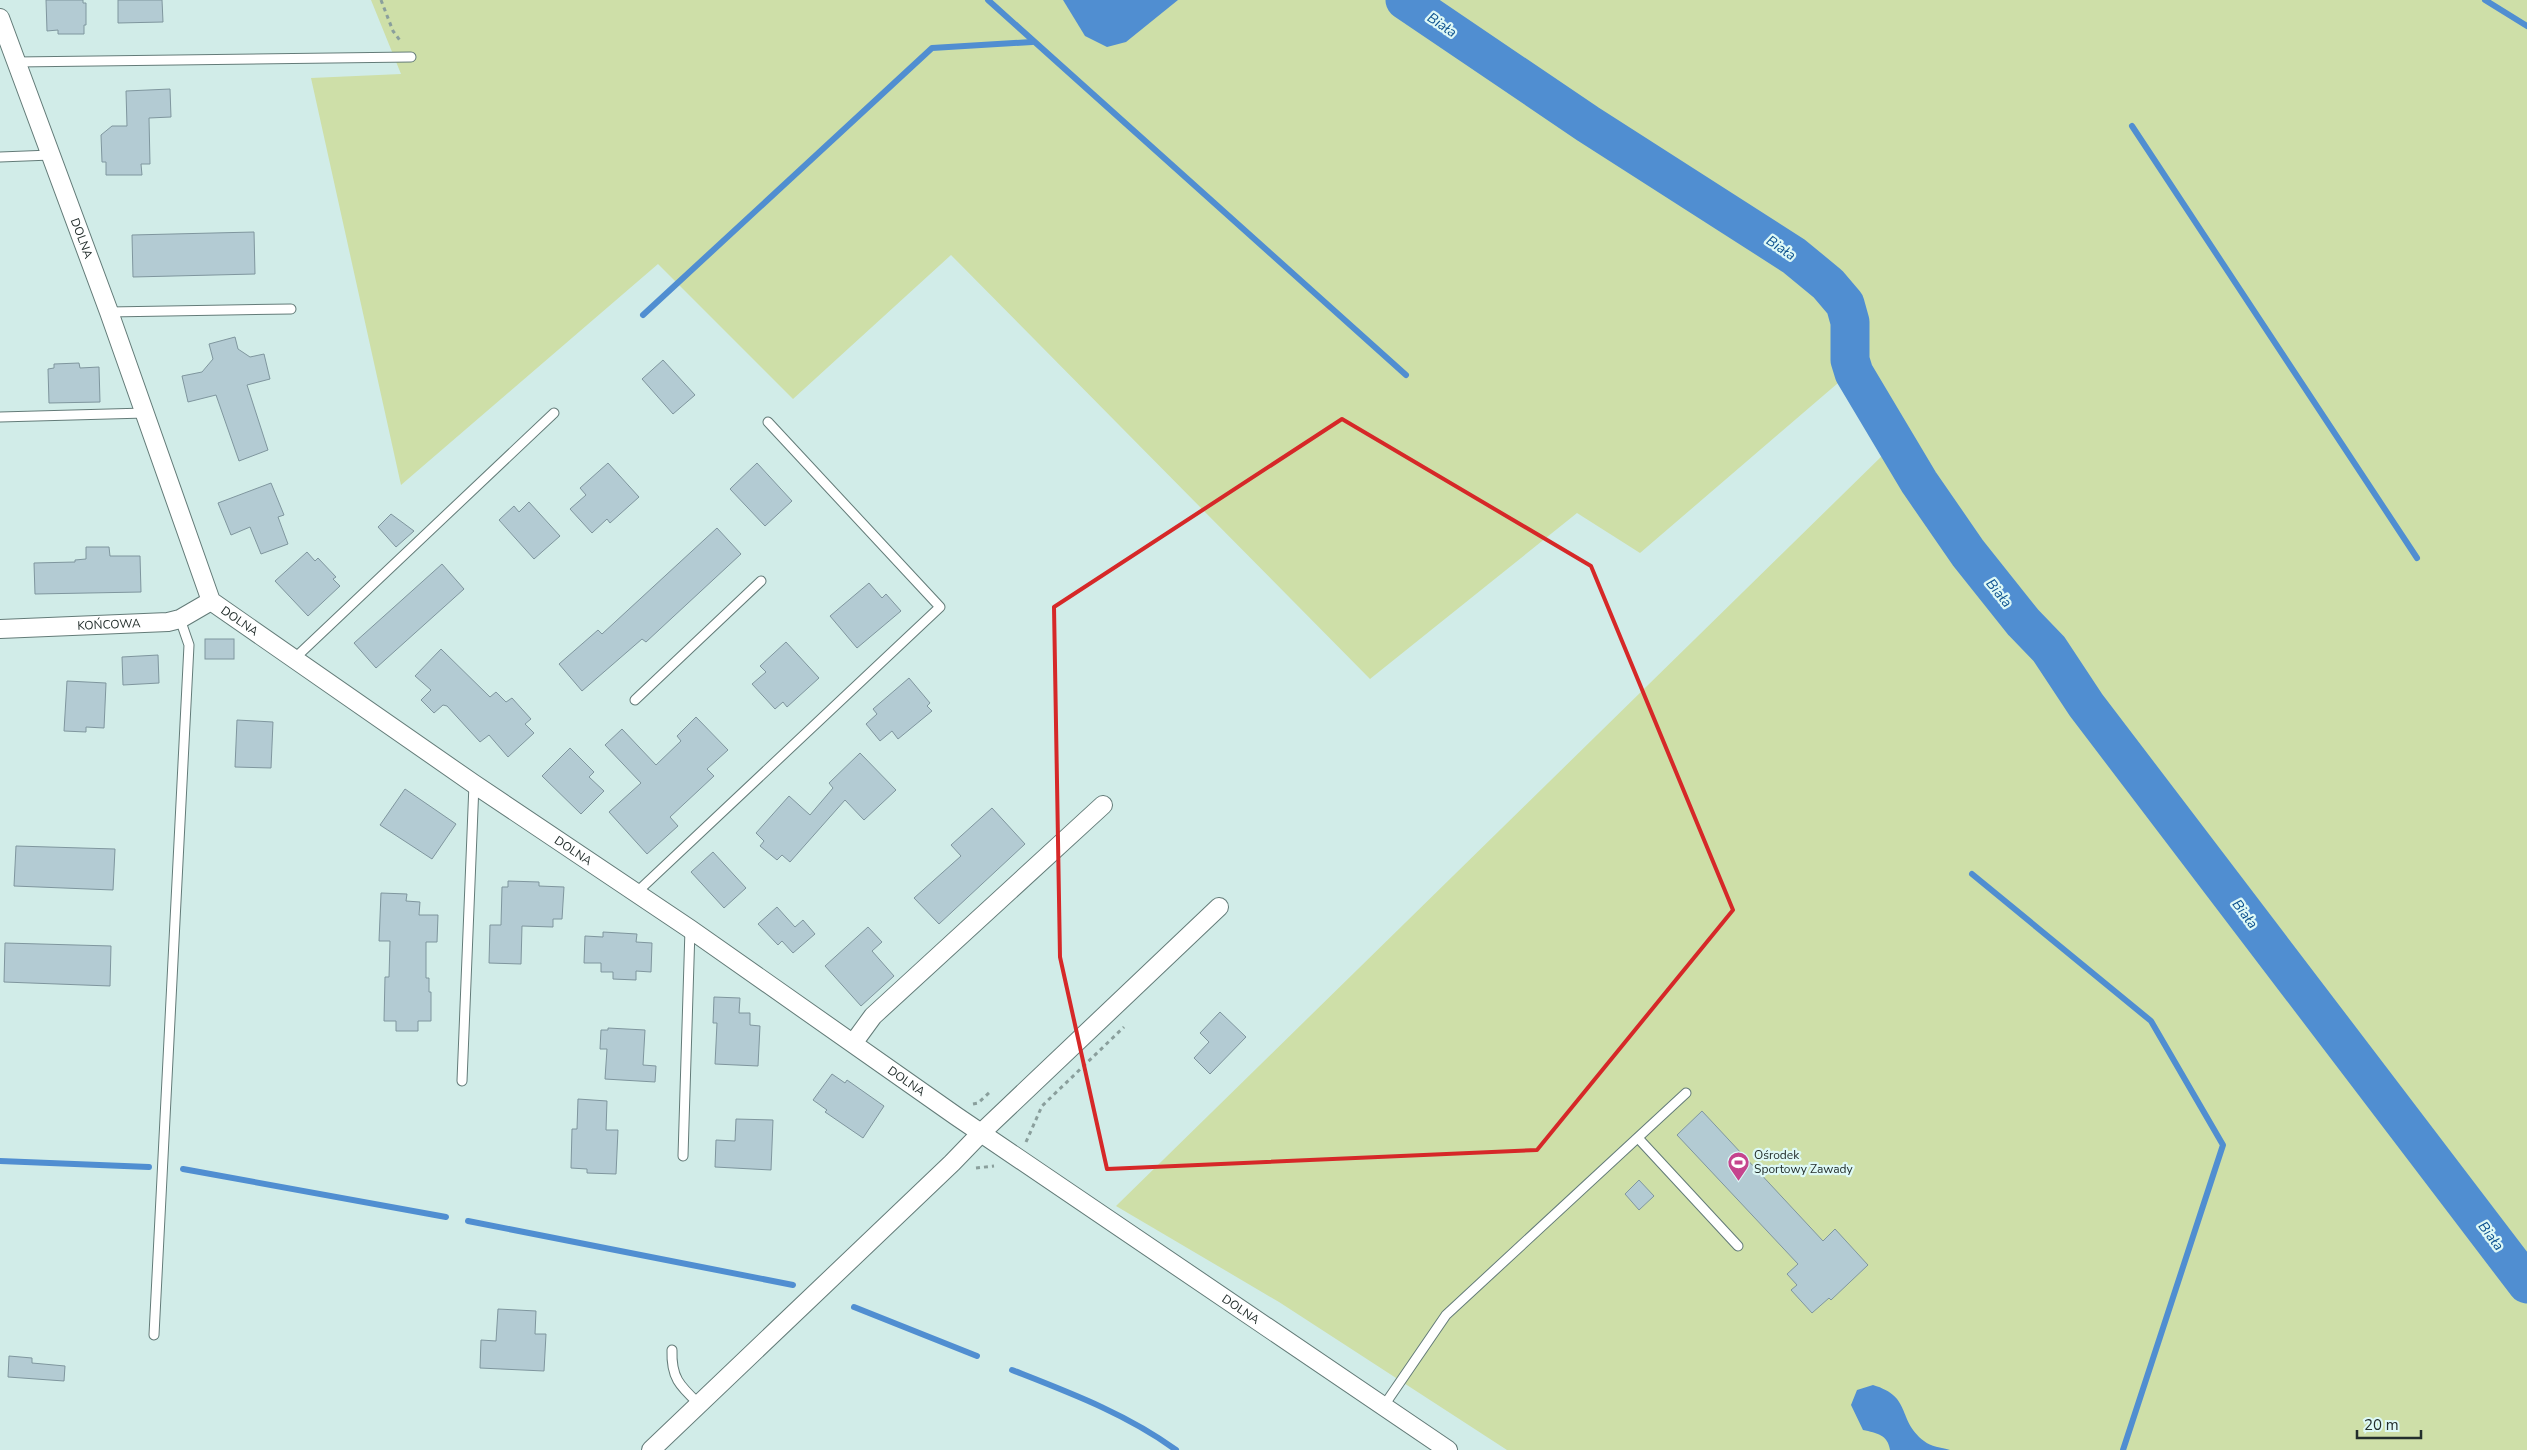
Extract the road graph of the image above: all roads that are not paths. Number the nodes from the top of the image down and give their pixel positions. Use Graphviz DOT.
graph roads {
  1 [pos="0,18"];
  2 [pos="411,57"];
  3 [pos="16,62"];
  4 [pos="51,155"];
  5 [pos="0,157"];
  6 [pos="292,309"];
  7 [pos="109,312"];
  8 [pos="145,413"];
  9 [pos="554,413"];
  10 [pos="0,417"];
  11 [pos="768,422"];
  12 [pos="761,581"];
  13 [pos="211,601"];
  14 [pos="180,619"];
  15 [pos="0,629"];
  16 [pos="295,658"];
  17 [pos="635,700"];
  18 [pos="474,784"];
  19 [pos="1103,805"];
  20 [pos="636,893"];
  21 [pos="1219,907"];
  22 [pos="690,929"];
  23 [pos="854,1042"];
  24 [pos="462,1081"];
  25 [pos="1686,1093"];
  26 [pos="981,1132"];
  27 [pos="1638,1138"];
  28 [pos="683,1156"];
  29 [pos="1738,1246"];
  30 [pos="154,1335"];
  31 [pos="672,1350"];
  32 [pos="699,1404"];
  33 [pos="1383,1407"];
  34 [pos="651,1450"];
  35 [pos="1448,1450"];
  1 -- 3 [label="street, DOLNA"];
  2 -- 3 [label="lane"];
  3 -- 4 [label="street, DOLNA"];
  4 -- 5 [label="lane"];
  4 -- 7 [label="street, DOLNA"];
  6 -- 7 [label="lane"];
  7 -- 8 [label="street, DOLNA"];
  8 -- 10 [label="lane"];
  8 -- 13 [label="street, DOLNA"];
  9 -- 16 [label="lane"];
  11 -- 20 [label="lane"];
  12 -- 17 [label="lane"];
  13 -- 14 [label="street, KOŃCOWA"];
  13 -- 16 [label="street, DOLNA"];
  14 -- 15 [label="street, KOŃCOWA"];
  14 -- 30 [label="lane"];
  16 -- 18 [label="street, DOLNA"];
  18 -- 20 [label="street, DOLNA"];
  18 -- 24 [label="lane"];
  19 -- 23 [label="street"];
  20 -- 22 [label="street, DOLNA"];
  21 -- 26 [label="street"];
  22 -- 23 [label="street, DOLNA"];
  22 -- 28 [label="lane"];
  23 -- 26 [label="street, DOLNA"];
  25 -- 27 [label="lane"];
  26 -- 32 [label="street"];
  26 -- 33 [label="street, DOLNA"];
  27 -- 29 [label="lane"];
  27 -- 33 [label="lane"];
  31 -- 32 [label="lane"];
  32 -- 34 [label="street"];
  33 -- 35 [label="street, DOLNA"];
}
